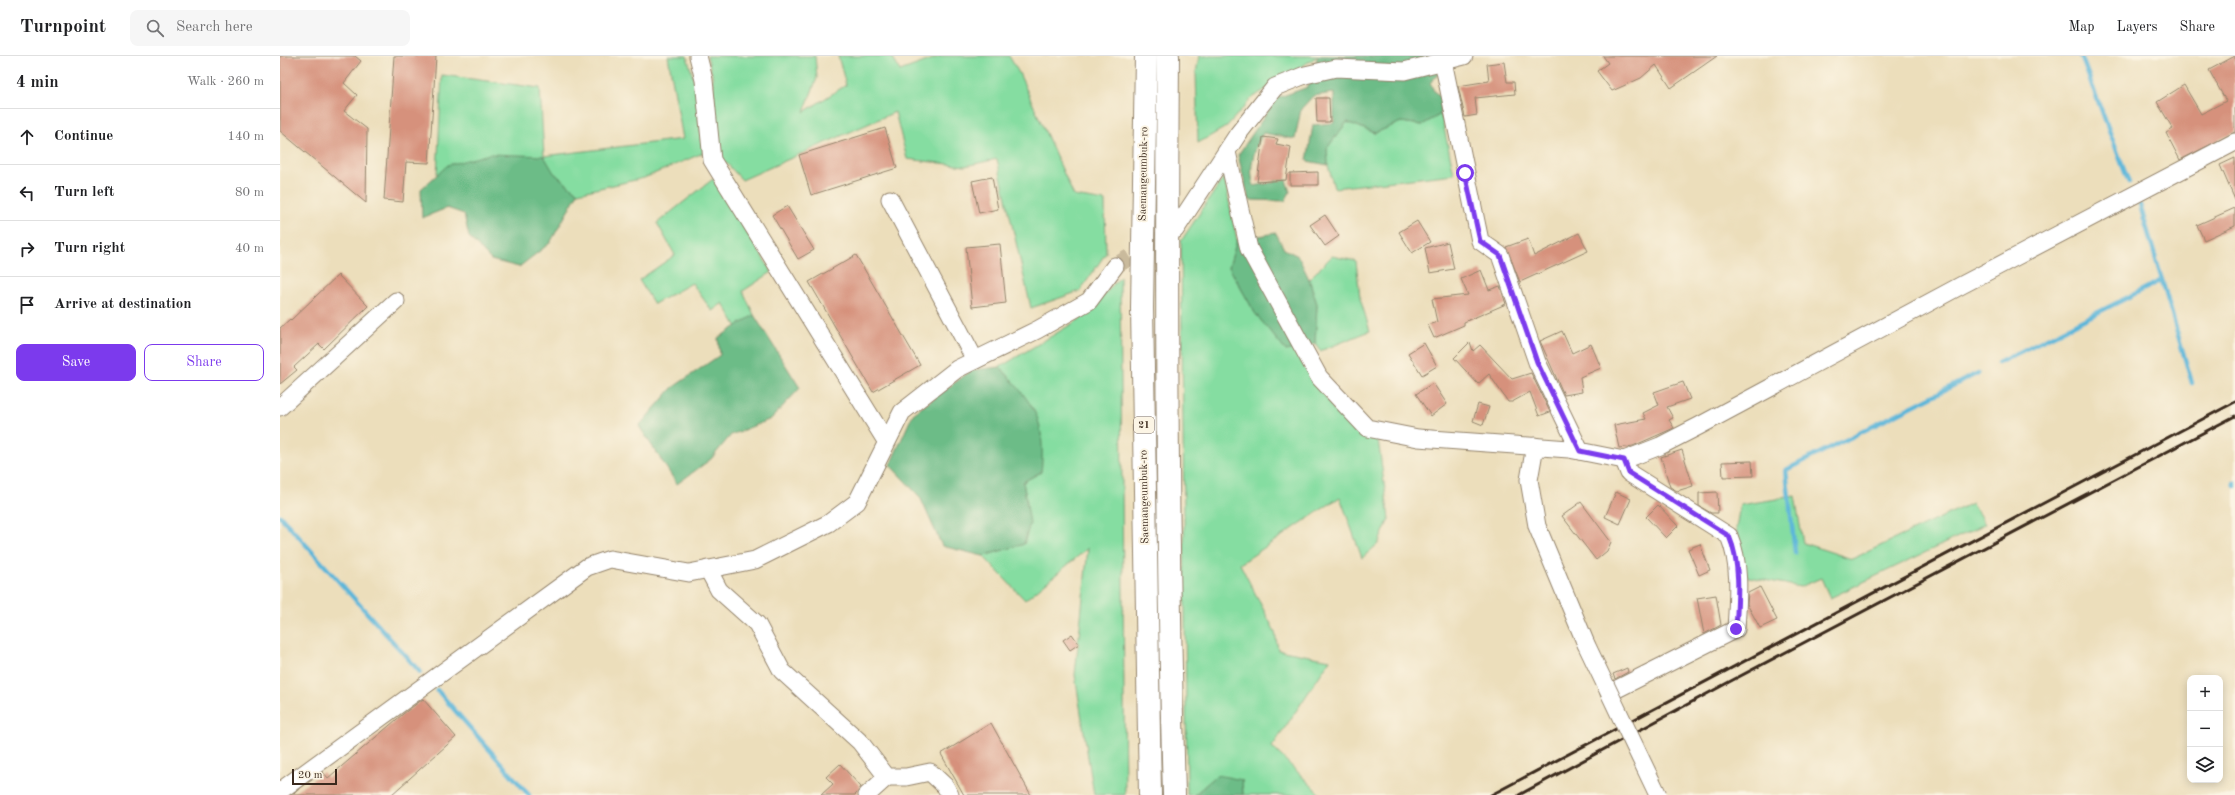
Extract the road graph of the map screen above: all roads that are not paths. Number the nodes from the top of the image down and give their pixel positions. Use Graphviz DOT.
graph roads {
  1 [pos="698,56"];
  2 [pos="1146,56"];
  3 [pos="1168,56"];
  4 [pos="1390,56"];
  5 [pos="1464,56"];
  6 [pos="1443,61"];
  7 [pos="1404,71"];
  8 [pos="2235,142"];
  9 [pos="1227,152"];
  10 [pos="890,199"];
  11 [pos="1175,230"];
  12 [pos="1115,266"];
  13 [pos="396,301"];
  14 [pos="975,360"];
  15 [pos="280,407"];
  16 [pos="886,441"];
  17 [pos="1535,446"];
  18 [pos="1580,451"];
  19 [pos="1624,460"];
  20 [pos="708,569"];
  21 [pos="1609,693"];
  22 [pos="887,777"];
  23 [pos="280,790"];
  24 [pos="867,795"];
  25 [pos="950,795"];
  26 [pos="1150,795"];
  27 [pos="1174,795"];
  28 [pos="1658,795"];
  1 -- 16 [label="street"];
  2 -- 26 [label="highway, Saemangeumbuk-ro / 21"];
  3 -- 27 [label="highway, Saemangeumbuk-ro / 21"];
  4 -- 7 [label="street"];
  5 -- 6 [label="street"];
  6 -- 7 [label="street"];
  6 -- 18 [label="street"];
  7 -- 9 [label="street"];
  8 -- 19 [label="street"];
  9 -- 11 [label="street"];
  9 -- 17 [label="street"];
  10 -- 14 [label="street"];
  12 -- 14 [label="street"];
  13 -- 15 [label="street"];
  14 -- 16 [label="street"];
  16 -- 20 [label="street"];
  17 -- 18 [label="street"];
  17 -- 21 [label="street, bridge"];
  18 -- 19 [label="street"];
  19 -- 21 [label="street"];
  20 -- 22 [label="street"];
  20 -- 23 [label="street"];
  21 -- 28 [label="street, bridge"];
  22 -- 24 [label="street"];
  22 -- 25 [label="street"];
}
